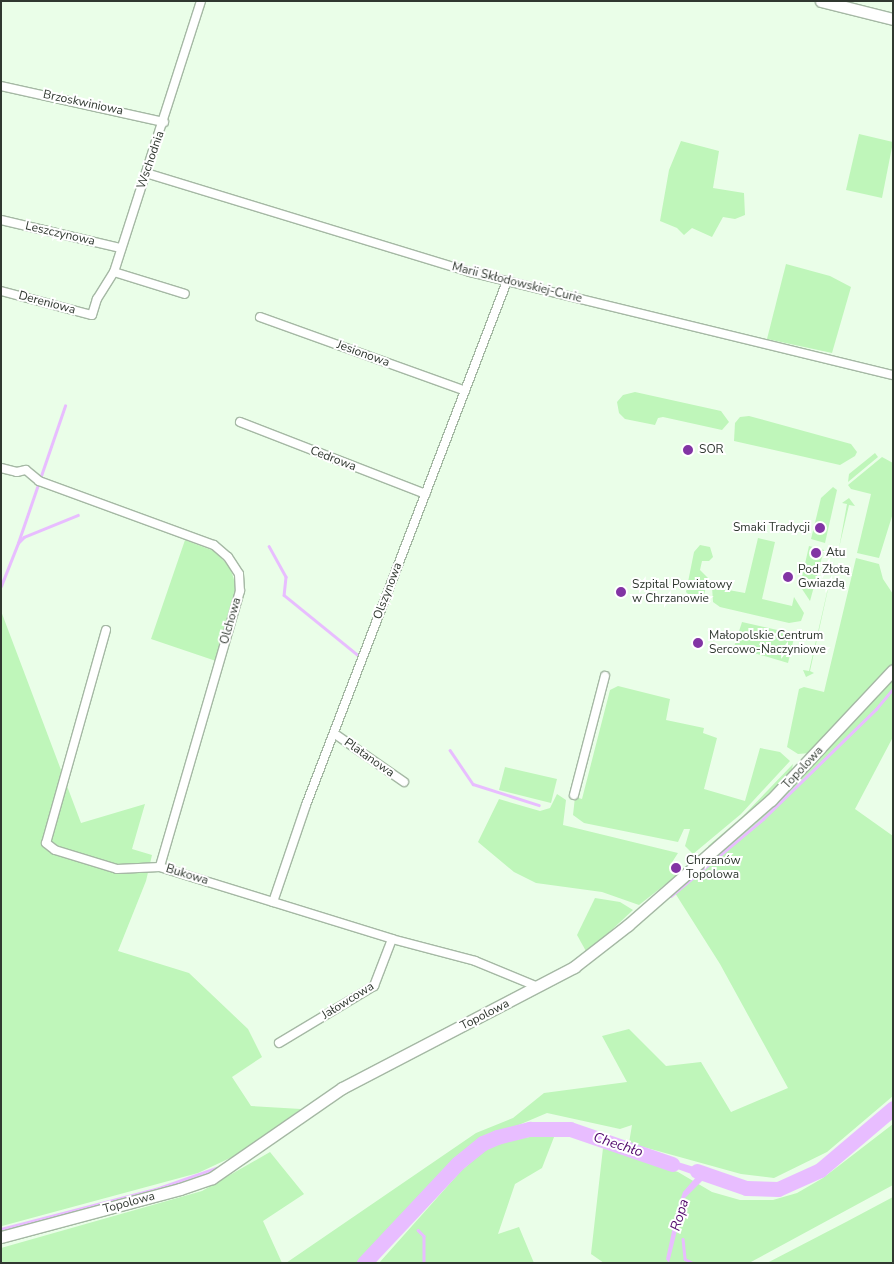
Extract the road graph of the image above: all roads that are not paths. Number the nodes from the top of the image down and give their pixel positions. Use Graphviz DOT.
graph roads {
  1 [pos="201,1"];
  2 [pos="821,1"];
  3 [pos="893,19"];
  4 [pos="1,86"];
  5 [pos="164,122"];
  6 [pos="146,173"];
  7 [pos="1,220"];
  8 [pos="120,248"];
  9 [pos="114,272"];
  10 [pos="507,281"];
  11 [pos="1,291"];
  12 [pos="185,294"];
  13 [pos="92,315"];
  14 [pos="260,317"];
  15 [pos="893,375"];
  16 [pos="465,391"];
  17 [pos="240,422"];
  18 [pos="1,468"];
  19 [pos="426,494"];
  20 [pos="106,630"];
  21 [pos="893,670"];
  22 [pos="605,676"];
  23 [pos="335,734"];
  24 [pos="404,782"];
  25 [pos="574,795"];
  26 [pos="160,867"];
  27 [pos="273,902"];
  28 [pos="392,939"];
  29 [pos="538,987"];
  30 [pos="279,1043"];
  31 [pos="1,1237"];
  1 -- 5 [label="street, Wschodnia"];
  2 -- 3 [label="street"];
  4 -- 5 [label="street, Brzoskwiniowa"];
  5 -- 6 [label="street, Wschodnia"];
  6 -- 8 [label="street, Wschodnia"];
  6 -- 10 [label="street, Marii Skłodowskiej-Curie"];
  7 -- 8 [label="street, Leszczynowa"];
  8 -- 9 [label="street, Wschodnia"];
  9 -- 12 [label="street"];
  9 -- 13 [label="street, Wschodnia"];
  10 -- 15 [label="street, Marii Skłodowskiej-Curie"];
  10 -- 16 [label="street, Olszynowa"];
  11 -- 13 [label="street, Dereniowa"];
  14 -- 16 [label="street, Jesionowa"];
  16 -- 19 [label="street, Olszynowa"];
  17 -- 19 [label="street, Cedrowa"];
  18 -- 26 [label="street, Olchowa"];
  19 -- 23 [label="street, Olszynowa"];
  20 -- 26 [label="street, Bukowa"];
  21 -- 29 [label="street, Topolowa"];
  22 -- 25 [label="street"];
  23 -- 24 [label="street, Platanowa"];
  23 -- 27 [label="street, Olszynowa"];
  26 -- 27 [label="street, Bukowa"];
  27 -- 28 [label="street, Bukowa"];
  28 -- 29 [label="street, Bukowa"];
  28 -- 30 [label="street, Jałowcowa"];
  29 -- 31 [label="street, Topolowa"];
}
